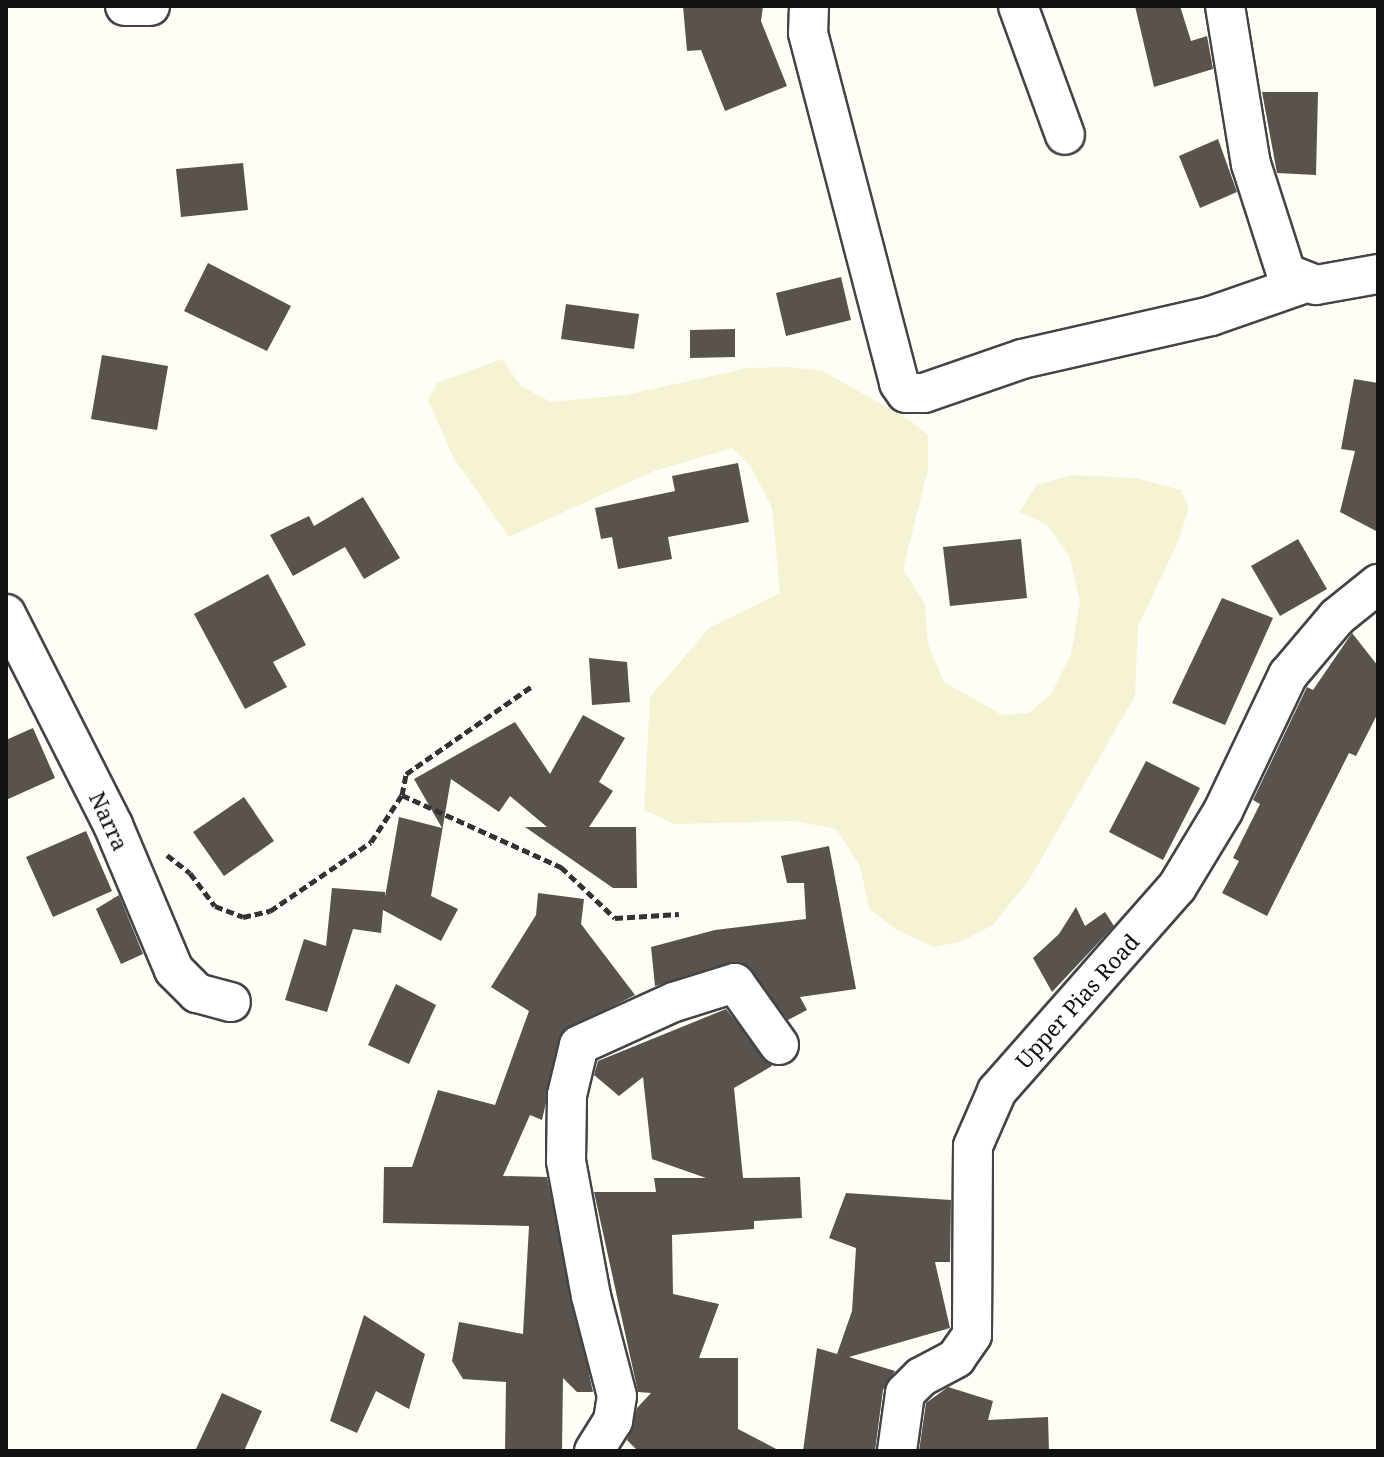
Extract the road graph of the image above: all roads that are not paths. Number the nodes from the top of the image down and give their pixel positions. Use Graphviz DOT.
graph roads {
  1 [pos="125,6"];
  2 [pos="150,6"];
  3 [pos="809,6"];
  4 [pos="1018,6"];
  5 [pos="1225,6"];
  6 [pos="1065,135"];
  7 [pos="1378,274"];
  8 [pos="1303,284"];
  9 [pos="1378,584"];
  10 [pos="6,614"];
  11 [pos="231,1002"];
  12 [pos="779,1045"];
  13 [pos="594,1451"];
  14 [pos="897,1451"];
  1 -- 2 [label="street"];
  3 -- 8 [label="street"];
  4 -- 6 [label="street"];
  5 -- 8 [label="street"];
  7 -- 8 [label="street"];
  9 -- 14 [label="street, Upper Pias Road"];
  10 -- 11 [label="street, Narra"];
  12 -- 13 [label="street"];
}
